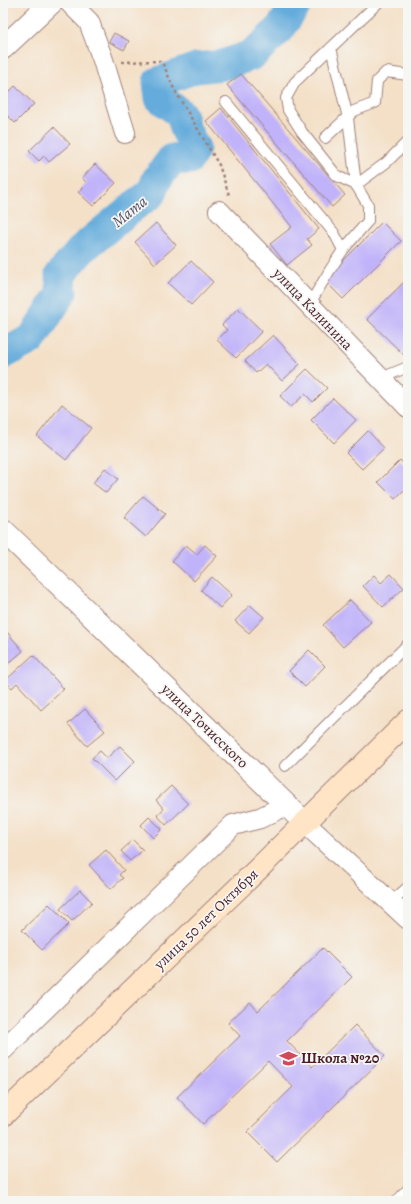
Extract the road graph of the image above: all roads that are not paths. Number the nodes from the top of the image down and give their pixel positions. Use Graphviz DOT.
graph roads {
  1 [pos="51,3"];
  2 [pos="70,3"];
  3 [pos="378,3"];
  4 [pos="3,48"];
  5 [pos="331,48"];
  6 [pos="408,75"];
  7 [pos="226,102"];
  8 [pos="348,118"];
  9 [pos="125,133"];
  10 [pos="325,138"];
  11 [pos="408,141"];
  12 [pos="356,186"];
  13 [pos="219,211"];
  14 [pos="344,250"];
  15 [pos="309,305"];
  16 [pos="408,367"];
  17 [pos="381,378"];
  18 [pos="408,407"];
  19 [pos="3,530"];
  20 [pos="408,644"];
  21 [pos="408,721"];
  22 [pos="284,766"];
  23 [pos="286,805"];
  24 [pos="305,823"];
  25 [pos="408,887"];
  26 [pos="390,903"];
  27 [pos="408,919"];
  28 [pos="3,1050"];
  29 [pos="3,1116"];
  30 [pos="408,1189"];
  31 [pos="397,1201"];
  1 -- 4 [label="street"];
  2 -- 9 [label="street"];
  3 -- 5 [label="lane"];
  5 -- 8 [label="lane"];
  5 -- 12 [label="lane"];
  6 -- 8 [label="lane"];
  7 -- 14 [label="lane"];
  8 -- 10 [label="lane"];
  8 -- 12 [label="lane"];
  11 -- 12 [label="lane"];
  12 -- 14 [label="lane"];
  13 -- 15 [label="street, улица Калинина"];
  14 -- 15 [label="lane"];
  15 -- 17 [label="street, улица Калинина"];
  16 -- 17 [label="lane"];
  17 -- 18 [label="street, улица Калинина"];
  19 -- 23 [label="street, улица Точисского"];
  20 -- 22 [label="lane"];
  21 -- 24 [label="main road, улица 50 лет Октября"];
  23 -- 24 [label="street, улица Точисского"];
  23 -- 28 [label="street"];
  24 -- 26 [label="street, улица Точисского"];
  24 -- 29 [label="main road, улица 50 лет Октября"];
  25 -- 26 [label="lane"];
  26 -- 27 [label="street, улица Точисского"];
  30 -- 31 [label="lane"];
}
